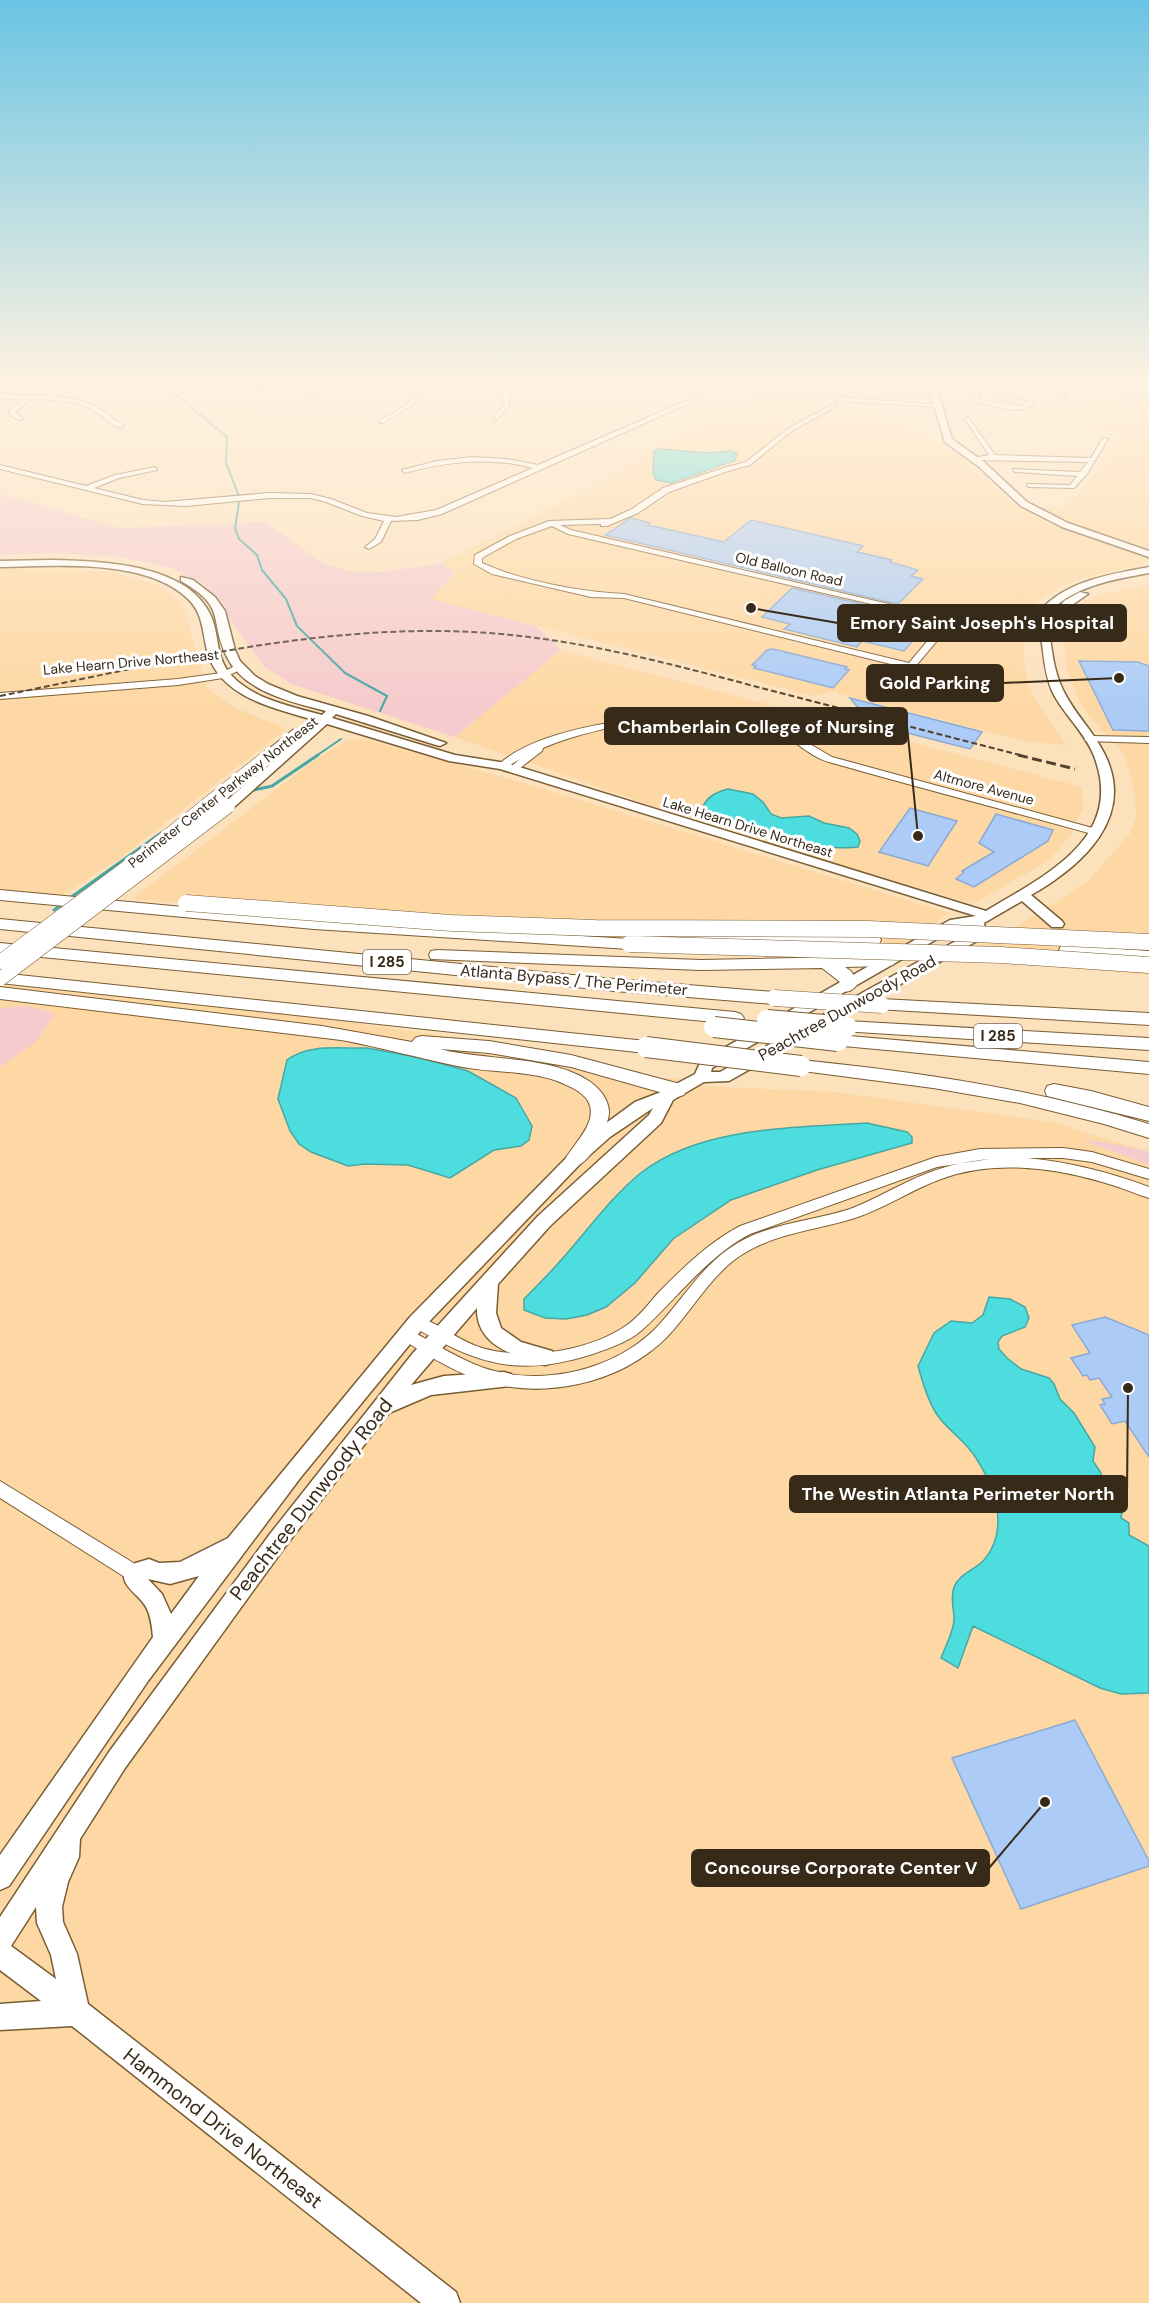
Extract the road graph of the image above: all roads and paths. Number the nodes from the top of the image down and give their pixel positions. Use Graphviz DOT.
graph roads {
  1 [pos="93,489"];
  2 [pos="491,489"];
  3 [pos="668,489"];
  4 [pos="1010,489"];
  5 [pos="389,519"];
  6 [pos="611,521"];
  7 [pos="552,524"];
  8 [pos="587,537"];
  9 [pos="369,547"];
  10 [pos="1149,554"];
  11 [pos="0,558"];
  12 [pos="0,564"];
  13 [pos="1149,570"];
  14 [pos="1149,578"];
  15 [pos="898,608"];
  16 [pos="986,613"];
  17 [pos="949,621"];
  18 [pos="1044,623"];
  19 [pos="239,667"];
  20 [pos="221,672"];
  21 [pos="0,689"];
  22 [pos="0,696"];
  23 [pos="333,710"];
  24 [pos="321,719"];
  25 [pos="356,730"];
  26 [pos="303,734"];
  27 [pos="1089,739"];
  28 [pos="1149,740"];
  29 [pos="507,768"];
  30 [pos="1094,836"];
  31 [pos="0,886"];
  32 [pos="1023,894"];
  33 [pos="0,895"];
  34 [pos="982,918"];
  35 [pos="0,924"];
  36 [pos="1057,924"];
  37 [pos="369,928"];
  38 [pos="1149,942"];
  39 [pos="0,948"];
  40 [pos="304,953"];
  41 [pos="1149,956"];
  42 [pos="824,961"];
  43 [pos="887,961"];
  44 [pos="0,962"];
  45 [pos="1149,965"];
  46 [pos="0,979"];
  47 [pos="845,987"];
  48 [pos="0,993"];
  49 [pos="662,1011"];
  50 [pos="1149,1019"];
  51 [pos="843,1034"];
  52 [pos="380,1041"];
  53 [pos="1149,1044"];
  54 [pos="1149,1068"];
  55 [pos="902,1076"];
  56 [pos="701,1077"];
  57 [pos="672,1093"];
  58 [pos="1149,1114"];
  59 [pos="1149,1131"];
  60 [pos="576,1158"];
  61 [pos="1149,1174"];
  62 [pos="1149,1193"];
  63 [pos="490,1280"];
  64 [pos="412,1328"];
  65 [pos="435,1341"];
  66 [pos="545,1357"];
  67 [pos="504,1380"];
  68 [pos="380,1410"];
  69 [pos="0,1489"];
  70 [pos="240,1541"];
  71 [pos="134,1573"];
  72 [pos="165,1640"];
  73 [pos="68,1833"];
  74 [pos="0,1877"];
  75 [pos="0,1940"];
  76 [pos="0,1954"];
  77 [pos="76,2012"];
  78 [pos="0,2017"];
  79 [pos="445,2303"];
  1 -- 5 [label="street"];
  2 -- 5 [label="street"];
  3 -- 6 [label="street"];
  4 -- 10 [label="main road"];
  5 -- 9 [label="street"];
  6 -- 7 [label="street"];
  6 -- 8 [label="street"];
  7 -- 8 [label="street, Old Balloon Road"];
  7 -- 17 [label="street"];
  8 -- 15 [label="street, Old Balloon Road"];
  11 -- 19 [label="main road"];
  12 -- 20 [label="main road"];
  13 -- 18 [label="main road"];
  14 -- 18 [label="main road"];
  15 -- 16 [label="street, Old Balloon Road"];
  15 -- 17 [label="street"];
  16 -- 17 [label="street"];
  16 -- 18 [label="street"];
  18 -- 27 [label="main road, Peachtree Dunwoody Road"];
  19 -- 20 [label="street, Lake Hearn Drive Northeast"];
  19 -- 23 [label="main road, Lake Hearn Drive Northeast"];
  20 -- 21 [label="street, Lake Hearn Drive Northeast"];
  20 -- 22 [label="street, Lake Hearn Drive Northeast"];
  20 -- 24 [label="main road, Lake Hearn Drive Northeast"];
  23 -- 24 [label="main road, Perimeter Center Parkway Northeast"];
  23 -- 29 [label="main road, Lake Hearn Drive Northeast"];
  24 -- 25 [label="main road, Lake Hearn Drive Northeast"];
  24 -- 26 [label="main road, Perimeter Center Parkway Northeast"];
  25 -- 26 [label="main road"];
  25 -- 29 [label="main road, Lake Hearn Drive Northeast"];
  26 -- 44 [label="main road, Perimeter Center Parkway Northeast, bridge"];
  26 -- 46 [label="main road, Perimeter Center Parkway Northeast, bridge"];
  27 -- 28 [label="street"];
  27 -- 30 [label="main road, Peachtree Dunwoody Road"];
  29 -- 30 [label="street, Altmore Avenue"];
  29 -- 34 [label="main road, Lake Hearn Drive Northeast"];
  30 -- 32 [label="main road, Peachtree Dunwoody Road"];
  31 -- 38 [label="highway, bridge"];
  32 -- 34 [label="main road, Peachtree Dunwoody Road"];
  32 -- 36 [label="main road"];
  33 -- 37 [label="highway, bridge"];
  34 -- 43 [label="main road, Peachtree Dunwoody Road"];
  34 -- 56 [label="main road, Peachtree Dunwoody Road"];
  35 -- 40 [label="highway, Atlanta Bypass / The Perimeter / I 285"];
  37 -- 41 [label="highway"];
  37 -- 45 [label="highway, bridge"];
  39 -- 49 [label="highway, Atlanta Bypass / The Perimeter / I 285"];
  40 -- 42 [label="highway"];
  40 -- 50 [label="highway, Atlanta Bypass / The Perimeter / I 285, bridge"];
  42 -- 43 [label="highway"];
  42 -- 47 [label="highway"];
  43 -- 47 [label="main road, Peachtree Dunwoody Road"];
  46 -- 55 [label="highway, bridge"];
  47 -- 56 [label="main road, Peachtree Dunwoody Road"];
  48 -- 52 [label="highway"];
  49 -- 51 [label="highway, Atlanta Bypass / The Perimeter / I 285, bridge"];
  49 -- 51 [label="highway, bridge"];
  51 -- 53 [label="highway, Atlanta Bypass / The Perimeter / I 285"];
  51 -- 54 [label="highway"];
  52 -- 57 [label="highway"];
  52 -- 60 [label="highway"];
  55 -- 58 [label="highway"];
  55 -- 59 [label="highway"];
  56 -- 57 [label="main road, Peachtree Dunwoody Road"];
  57 -- 60 [label="main road, Peachtree Dunwoody Road"];
  57 -- 63 [label="main road, Peachtree Dunwoody Road"];
  60 -- 64 [label="main road, Peachtree Dunwoody Road"];
  61 -- 66 [label="street"];
  62 -- 67 [label="street"];
  63 -- 65 [label="main road, Peachtree Dunwoody Road"];
  63 -- 66 [label="main road"];
  64 -- 65 [label="street"];
  64 -- 70 [label="main road, Peachtree Dunwoody Road"];
  65 -- 66 [label="street"];
  65 -- 67 [label="street"];
  65 -- 68 [label="main road, Peachtree Dunwoody Road"];
  67 -- 68 [label="main road"];
  68 -- 73 [label="main road, Peachtree Dunwoody Road"];
  69 -- 71 [label="street"];
  70 -- 71 [label="main road"];
  70 -- 72 [label="main road, Peachtree Dunwoody Road"];
  71 -- 72 [label="main road"];
  72 -- 74 [label="main road, Peachtree Dunwoody Road"];
  73 -- 75 [label="main road, Peachtree Dunwoody Road"];
  73 -- 77 [label="main road"];
  76 -- 77 [label="main road, Hammond Drive Northeast"];
  77 -- 78 [label="main road"];
  77 -- 79 [label="main road, Hammond Drive Northeast"];
}
